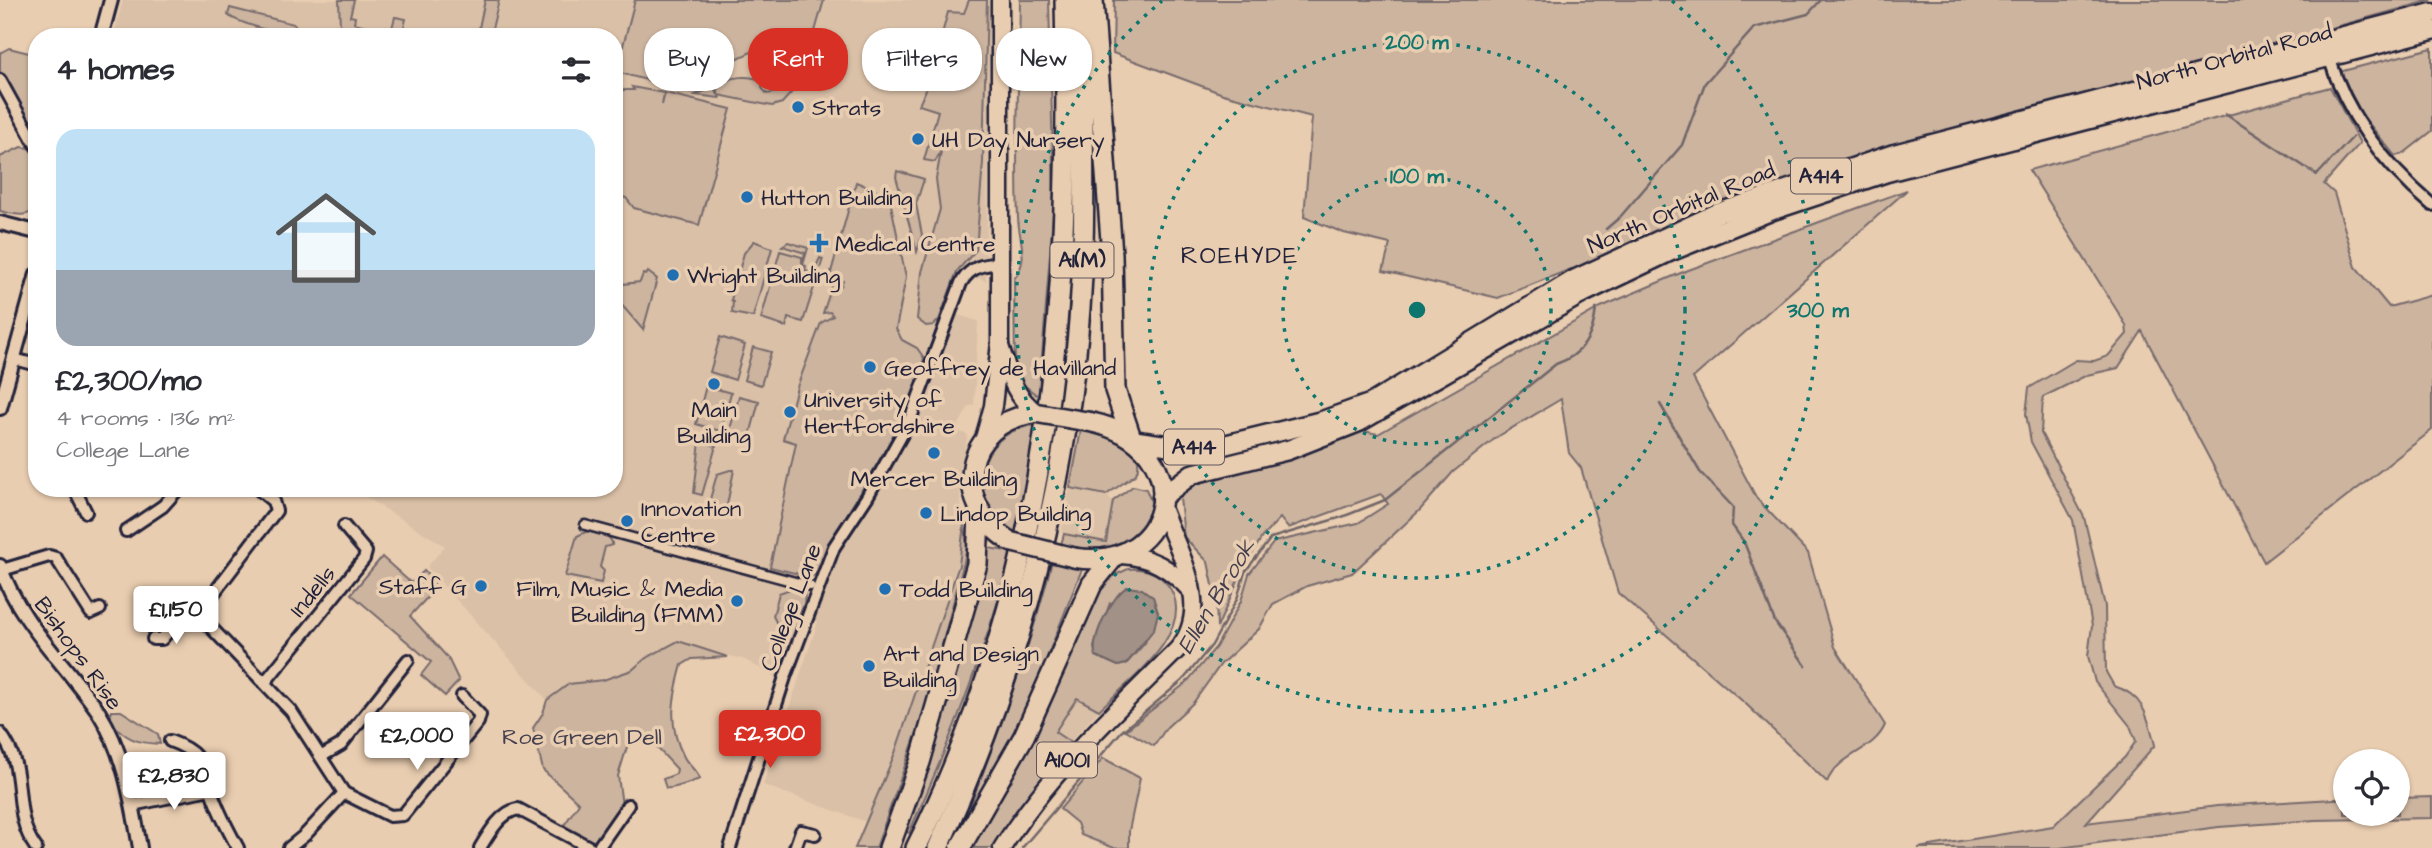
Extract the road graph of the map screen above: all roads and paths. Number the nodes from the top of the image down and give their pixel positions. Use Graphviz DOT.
graph roads {
  1 [pos="111,0"];
  2 [pos="1000,0"];
  3 [pos="1065,0"];
  4 [pos="1080,0"];
  5 [pos="1093,0"];
  6 [pos="2432,13"];
  7 [pos="103,28"];
  8 [pos="2432,30"];
  9 [pos="2329,57"];
  10 [pos="0,80"];
  11 [pos="28,131"];
  12 [pos="2432,205"];
  13 [pos="0,222"];
  14 [pos="28,231"];
  15 [pos="1002,263"];
  16 [pos="28,307"];
  17 [pos="1000,343"];
  18 [pos="14,359"];
  19 [pos="28,363"];
  20 [pos="0,408"];
  21 [pos="1037,413"];
  22 [pos="1134,438"];
  23 [pos="983,442"];
  24 [pos="79,497"];
  25 [pos="171,497"];
  26 [pos="268,497"];
  27 [pos="1161,501"];
  28 [pos="86,512"];
  29 [pos="979,513"];
  30 [pos="585,525"];
  31 [pos="344,526"];
  32 [pos="126,531"];
  33 [pos="1117,556"];
  34 [pos="2,575"];
  35 [pos="810,586"];
  36 [pos="1192,593"];
  37 [pos="100,609"];
  38 [pos="198,614"];
  39 [pos="153,639"];
  40 [pos="408,660"];
  41 [pos="266,681"];
  42 [pos="462,696"];
  43 [pos="0,733"];
  44 [pos="170,741"];
  45 [pos="322,756"];
  46 [pos="210,789"];
  47 [pos="344,793"];
  48 [pos="132,805"];
  49 [pos="628,806"];
  50 [pos="816,834"];
  51 [pos="36,848"];
  52 [pos="140,848"];
  53 [pos="238,848"];
  54 [pos="289,848"];
  55 [pos="480,848"];
  56 [pos="591,848"];
  57 [pos="598,848"];
  58 [pos="730,848"];
  59 [pos="795,848"];
  60 [pos="889,848"];
  61 [pos="916,848"];
  62 [pos="938,848"];
  63 [pos="960,848"];
  64 [pos="1002,848"];
  1 -- 7 [label="street"];
  2 -- 15 [label="main road"];
  3 -- 61 [label="highway, A1(M)"];
  4 -- 62 [label="highway, A1(M)"];
  5 -- 22 [label="highway"];
  6 -- 22 [label="highway, North Orbital Road / A414"];
  8 -- 9 [label="highway, North Orbital Road / A414"];
  9 -- 12 [label="street"];
  9 -- 27 [label="highway, North Orbital Road / A414"];
  10 -- 11 [label="street"];
  13 -- 14 [label="street"];
  15 -- 17 [label="main road"];
  15 -- 58 [label="street, College Lane"];
  16 -- 18 [label="street"];
  17 -- 21 [label="main road"];
  17 -- 23 [label="main road"];
  18 -- 19 [label="street"];
  18 -- 20 [label="street"];
  21 -- 22 [label="highway, bridge"];
  21 -- 23 [label="highway"];
  22 -- 27 [label="highway"];
  23 -- 29 [label="highway"];
  24 -- 28 [label="street"];
  25 -- 32 [label="street"];
  26 -- 38 [label="street"];
  27 -- 33 [label="highway"];
  27 -- 36 [label="main road, A1001"];
  29 -- 33 [label="highway, bridge"];
  29 -- 60 [label="highway"];
  30 -- 35 [label="street"];
  31 -- 41 [label="street, Indells"];
  33 -- 36 [label="main road"];
  33 -- 63 [label="highway"];
  34 -- 37 [label="street"];
  34 -- 48 [label="street, Bishops Rise"];
  36 -- 64 [label="main road, A1001"];
  38 -- 39 [label="street"];
  38 -- 41 [label="street"];
  40 -- 45 [label="street"];
  41 -- 45 [label="street"];
  42 -- 47 [label="street"];
  43 -- 51 [label="street"];
  44 -- 46 [label="street"];
  45 -- 47 [label="street"];
  46 -- 48 [label="street"];
  46 -- 53 [label="street"];
  47 -- 54 [label="street"];
  48 -- 52 [label="street, Bishops Rise"];
  49 -- 57 [label="street"];
  50 -- 59 [label="street"];
  55 -- 56 [label="street"];
}
